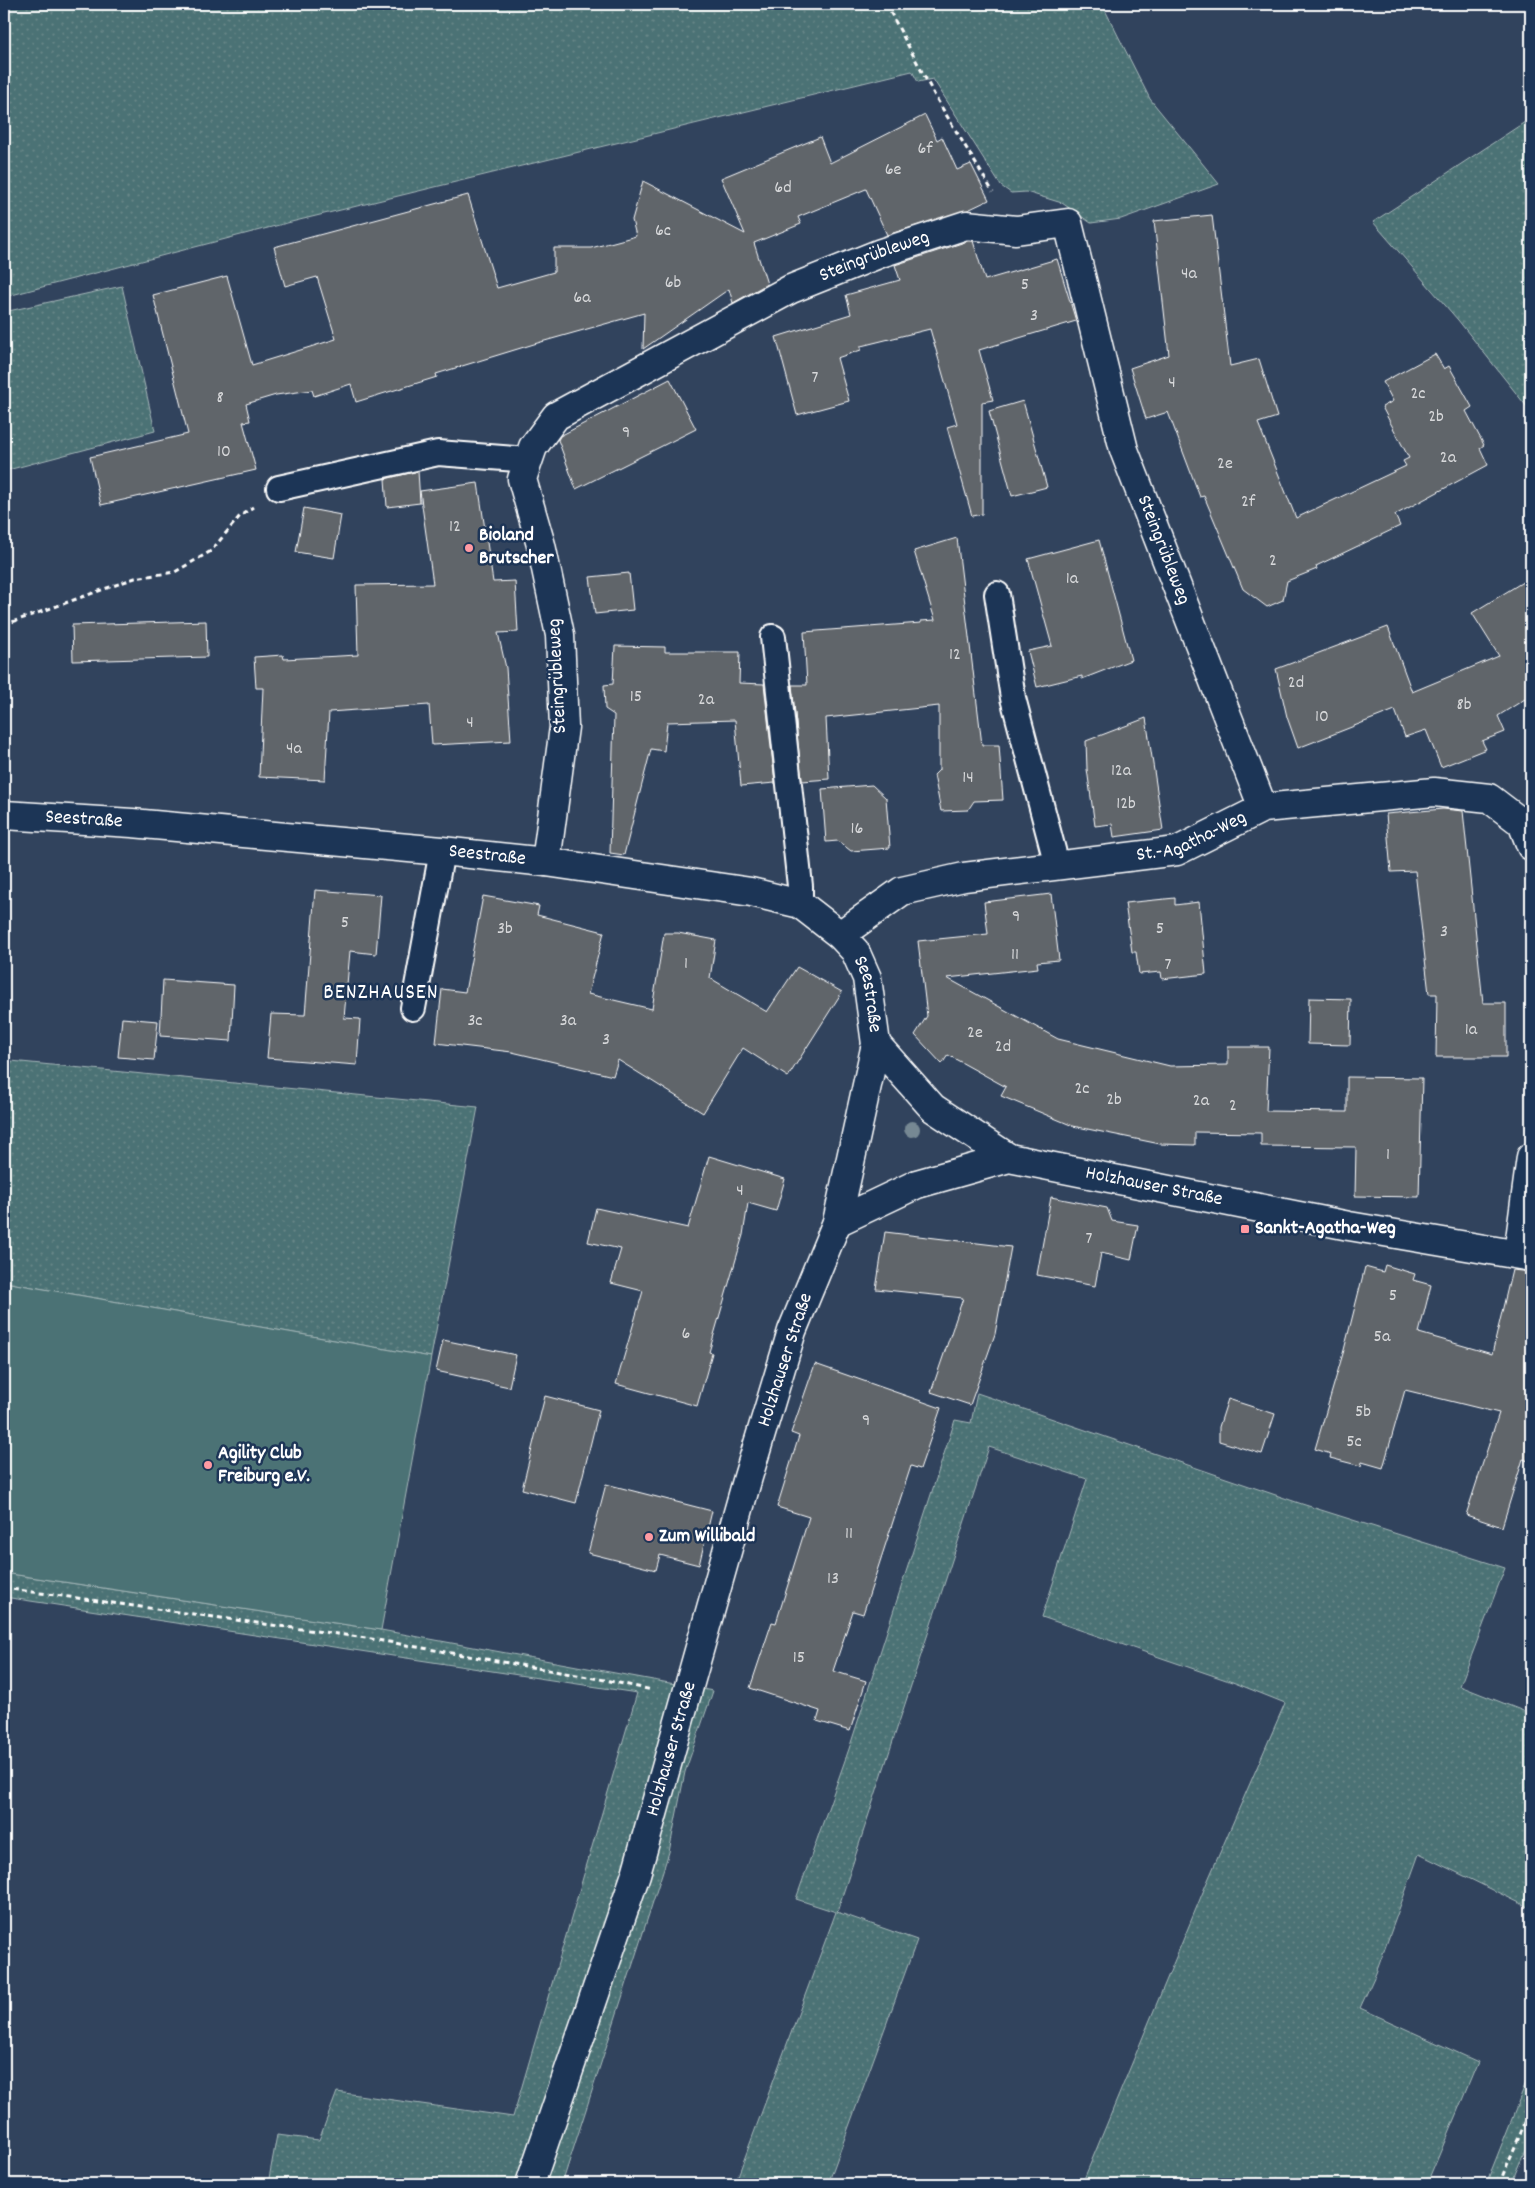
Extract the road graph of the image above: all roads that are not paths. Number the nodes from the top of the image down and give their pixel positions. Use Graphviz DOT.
graph roads {
  1 [pos="529,460"];
  2 [pos="279,488"];
  3 [pos="997,594"];
  4 [pos="773,637"];
  5 [pos="1263,808"];
  6 [pos="4,815"];
  7 [pos="1531,846"];
  8 [pos="442,851"];
  9 [pos="546,862"];
  10 [pos="1057,865"];
  11 [pos="800,904"];
  12 [pos="840,935"];
  13 [pos="412,1008"];
  14 [pos="876,1044"];
  15 [pos="1531,1157"];
  16 [pos="1009,1158"];
  17 [pos="837,1222"];
  18 [pos="1525,1255"];
  19 [pos="530,2184"];
  1 -- 2 [label="lane"];
  1 -- 5 [label="street, Steingrübleweg"];
  1 -- 9 [label="street, Steingrübleweg"];
  3 -- 10 [label="lane"];
  4 -- 11 [label="lane"];
  5 -- 7 [label="street, St.-Agatha-Weg"];
  5 -- 10 [label="street, St.-Agatha-Weg"];
  6 -- 8 [label="street, Seestraße"];
  8 -- 9 [label="street, Seestraße"];
  8 -- 13 [label="lane"];
  9 -- 11 [label="street, Seestraße"];
  10 -- 12 [label="street, St.-Agatha-Weg"];
  11 -- 12 [label="street, Seestraße"];
  12 -- 14 [label="street, Seestraße"];
  14 -- 16 [label="street, Seestraße"];
  14 -- 17 [label="street, Seestraße"];
  15 -- 18 [label="street"];
  16 -- 17 [label="street, Holzhauser Straße"];
  16 -- 18 [label="street, Holzhauser Straße"];
  17 -- 19 [label="street, Holzhauser Straße"];
}
